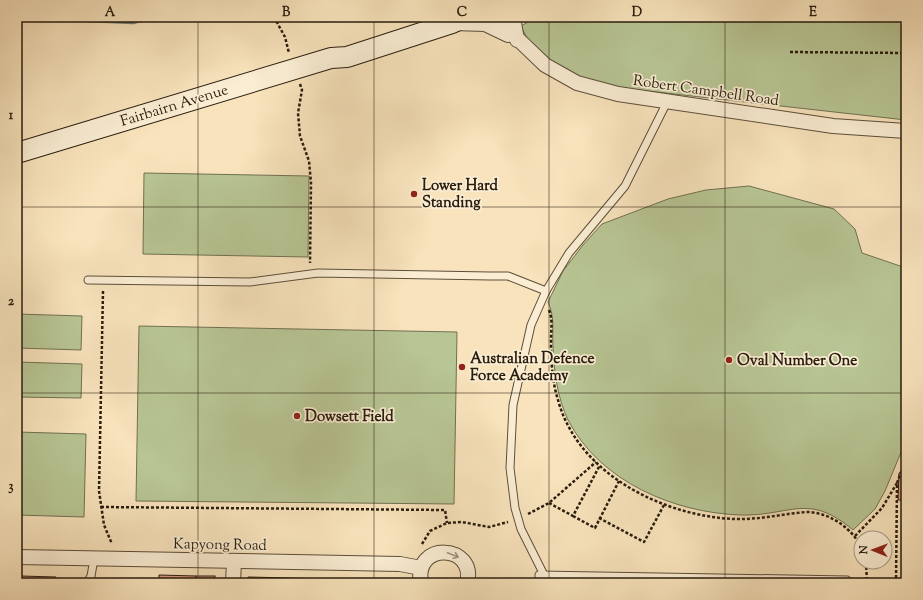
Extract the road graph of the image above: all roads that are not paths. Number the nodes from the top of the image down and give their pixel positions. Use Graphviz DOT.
graph roads {
  1 [pos="425,17"];
  2 [pos="495,17"];
  3 [pos="513,17"];
  4 [pos="458,20"];
  5 [pos="517,40"];
  6 [pos="330,58"];
  7 [pos="667,102"];
  8 [pos="906,131"];
  9 [pos="17,153"];
  10 [pos="88,280"];
  11 [pos="544,295"];
  12 [pos="17,558"];
  13 [pos="94,559"];
  14 [pos="234,561"];
  15 [pos="421,568"];
  16 [pos="544,575"];
  17 [pos="87,583"];
  18 [pos="233,583"];
  19 [pos="420,583"];
  20 [pos="467,583"];
  21 [pos="539,583"];
  22 [pos="847,583"];
  1 -- 6 [label="main road, Fairbairn Avenue"];
  2 -- 5 [label="street, Robert Campbell Road"];
  3 -- 5 [label="street"];
  4 -- 5 [label="street, Robert Campbell Road"];
  4 -- 6 [label="main road, Fairbairn Avenue"];
  5 -- 7 [label="street, Robert Campbell Road"];
  6 -- 9 [label="main road, Fairbairn Avenue"];
  7 -- 8 [label="street, Robert Campbell Road"];
  7 -- 11 [label="lane"];
  10 -- 11 [label="lane"];
  11 -- 16 [label="lane"];
  12 -- 13 [label="street, Kapyong Road"];
  13 -- 14 [label="street, Kapyong Road"];
  13 -- 17 [label="lane"];
  14 -- 15 [label="street, Kapyong Road"];
  14 -- 18 [label="street"];
  15 -- 19 [label="street"];
  15 -- 20 [label="street, one-way"];
  16 -- 21 [label="lane"];
  16 -- 22 [label="lane"];
}
